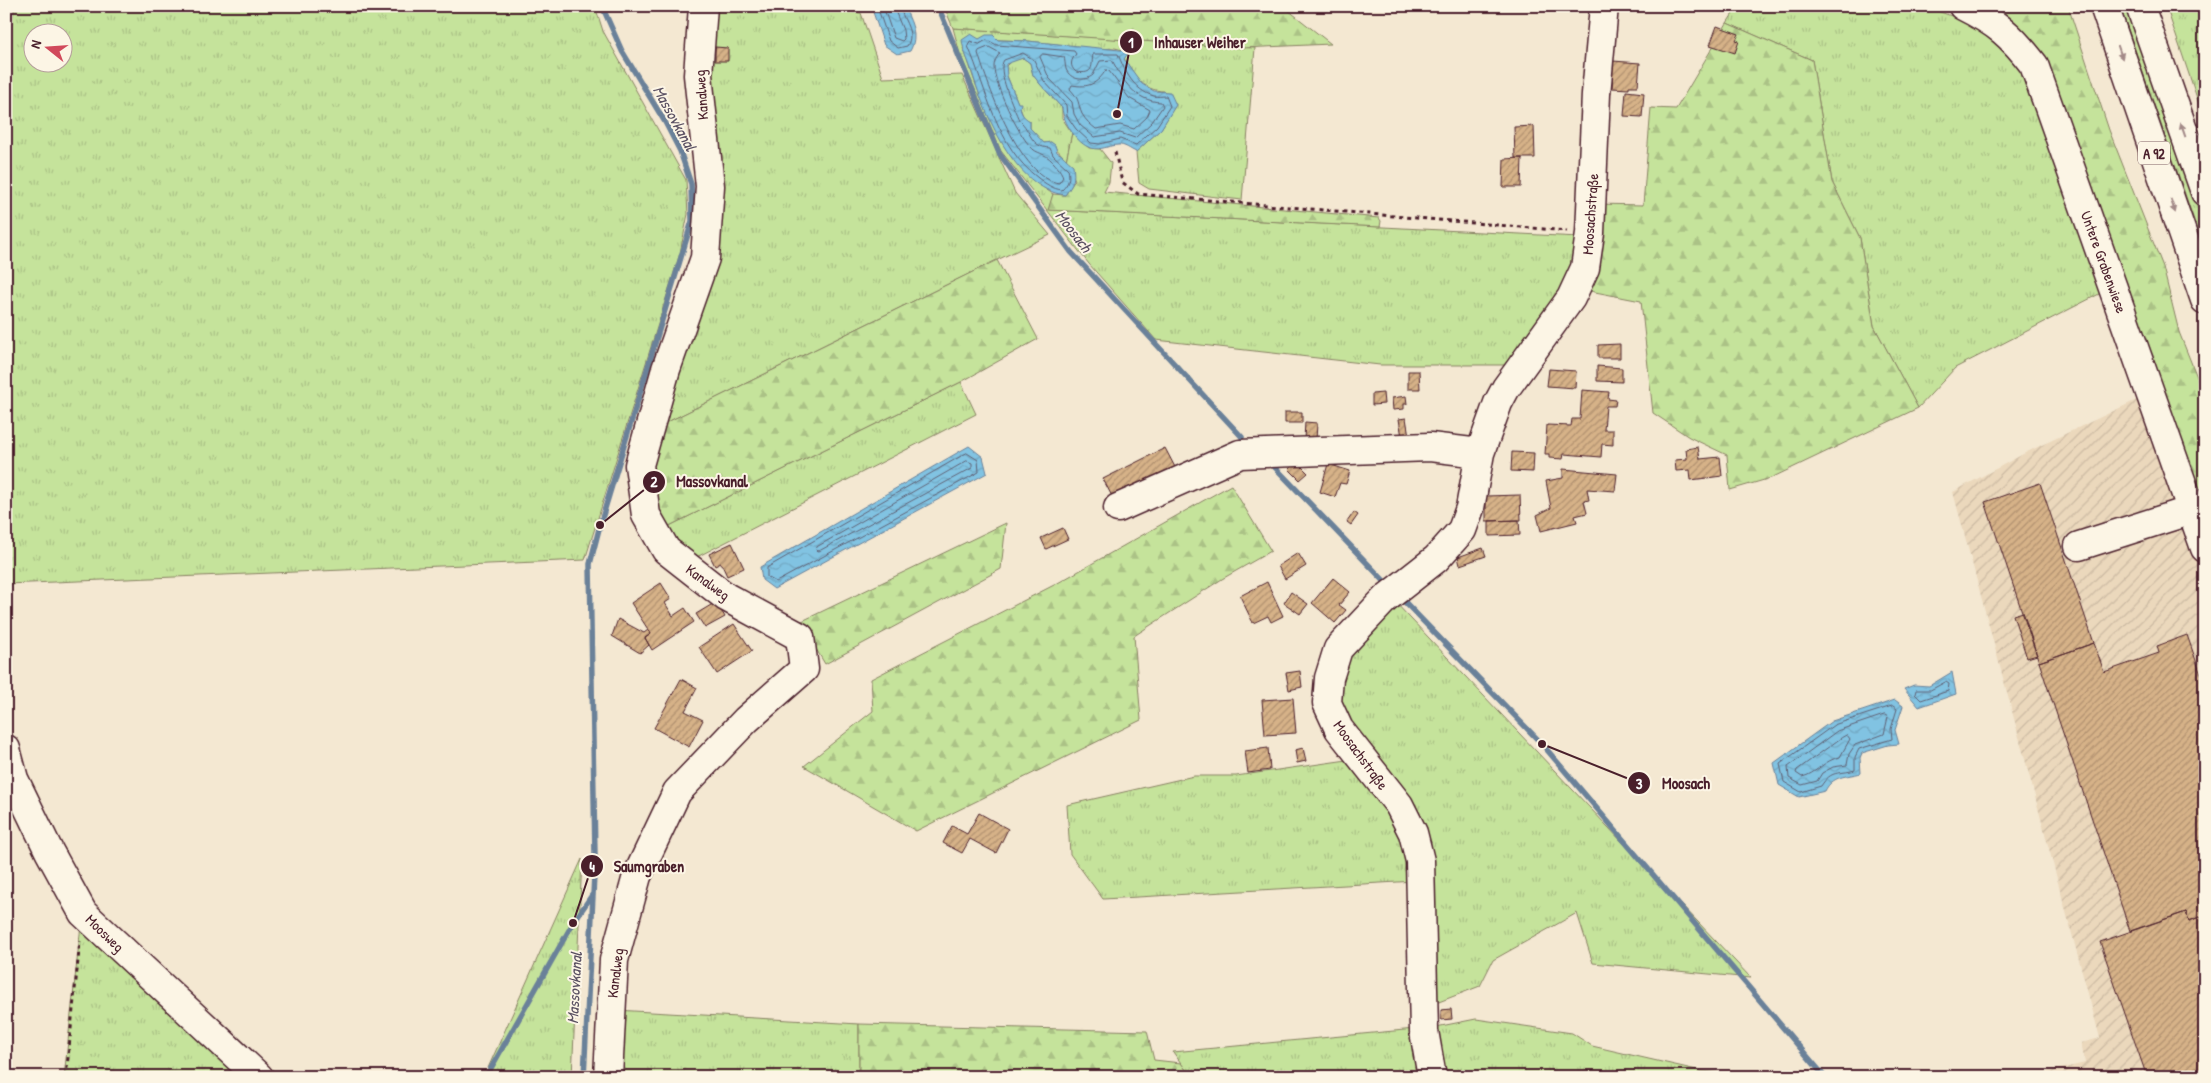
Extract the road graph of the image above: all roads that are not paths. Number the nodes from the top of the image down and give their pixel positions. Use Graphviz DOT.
graph roads {
  1 [pos="702,6"];
  2 [pos="1604,6"];
  3 [pos="1963,6"];
  4 [pos="2104,6"];
  5 [pos="2140,6"];
  6 [pos="2205,192"];
  7 [pos="2205,300"];
  8 [pos="1480,453"];
  9 [pos="1118,508"];
  10 [pos="2192,510"];
  11 [pos="2079,546"];
  12 [pos="2205,548"];
  13 [pos="6,749"];
  14 [pos="10,780"];
  15 [pos="259,1077"];
  16 [pos="608,1077"];
  17 [pos="1432,1077"];
  1 -- 16 [label="main road, Kanalweg"];
  2 -- 8 [label="main road, Moosachstraße"];
  3 -- 10 [label="main road, Untere Grabenwiese"];
  4 -- 7 [label="main road, A 92, one-way"];
  6 -- 5 [label="main road, A 92, one-way"];
  8 -- 9 [label="main road"];
  8 -- 17 [label="main road, Moosachstraße"];
  10 -- 11 [label="main road"];
  10 -- 12 [label="main road, Untere Grabenwiese"];
  13 -- 14 [label="main road, Moosweg"];
  14 -- 15 [label="main road, Moosweg"];
}
